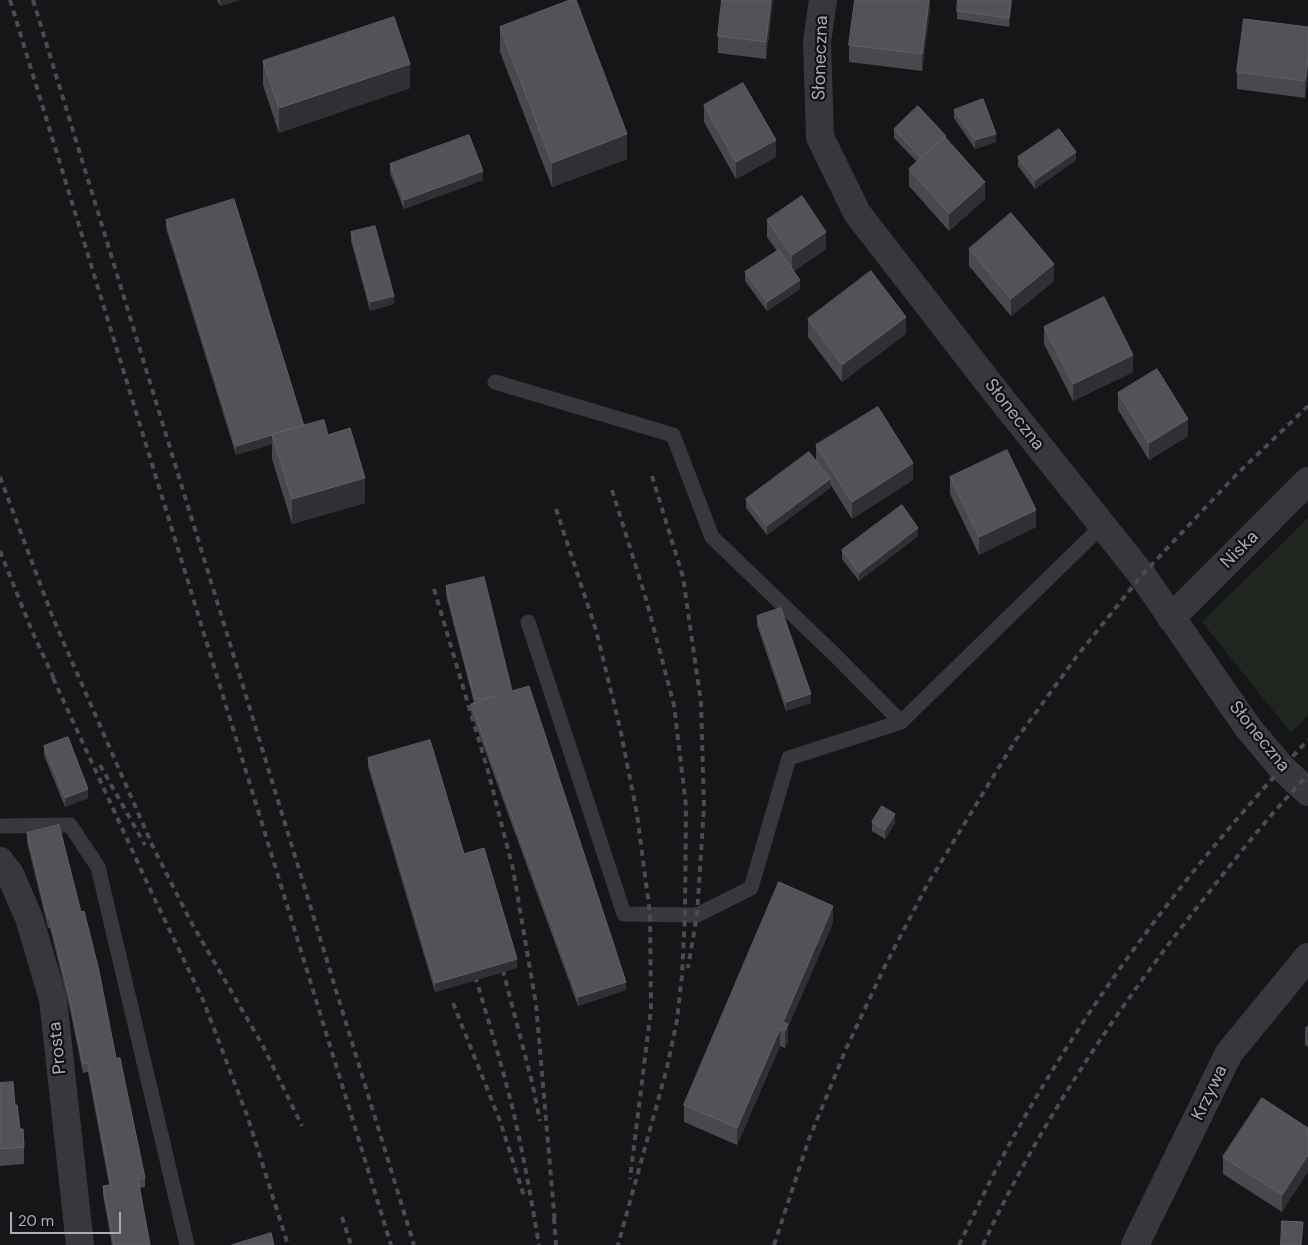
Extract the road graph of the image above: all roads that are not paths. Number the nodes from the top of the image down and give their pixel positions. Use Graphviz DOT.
graph roads {
  1 [pos="823,0"];
  2 [pos="495,382"];
  3 [pos="1308,481"];
  4 [pos="1102,526"];
  5 [pos="1171,618"];
  6 [pos="528,622"];
  7 [pos="901,722"];
  8 [pos="1308,792"];
  9 [pos="0,826"];
  10 [pos="0,861"];
  11 [pos="1308,957"];
  12 [pos="80,1245"];
  13 [pos="187,1245"];
  14 [pos="1135,1245"];
  1 -- 4 [label="street, Słoneczna"];
  2 -- 7 [label="lane"];
  3 -- 5 [label="street, Niska"];
  4 -- 5 [label="street, Słoneczna"];
  4 -- 7 [label="lane"];
  5 -- 8 [label="street, Słoneczna"];
  6 -- 7 [label="lane"];
  9 -- 13 [label="lane"];
  10 -- 12 [label="street, Prosta"];
  11 -- 14 [label="street, Krzywa"];
}
